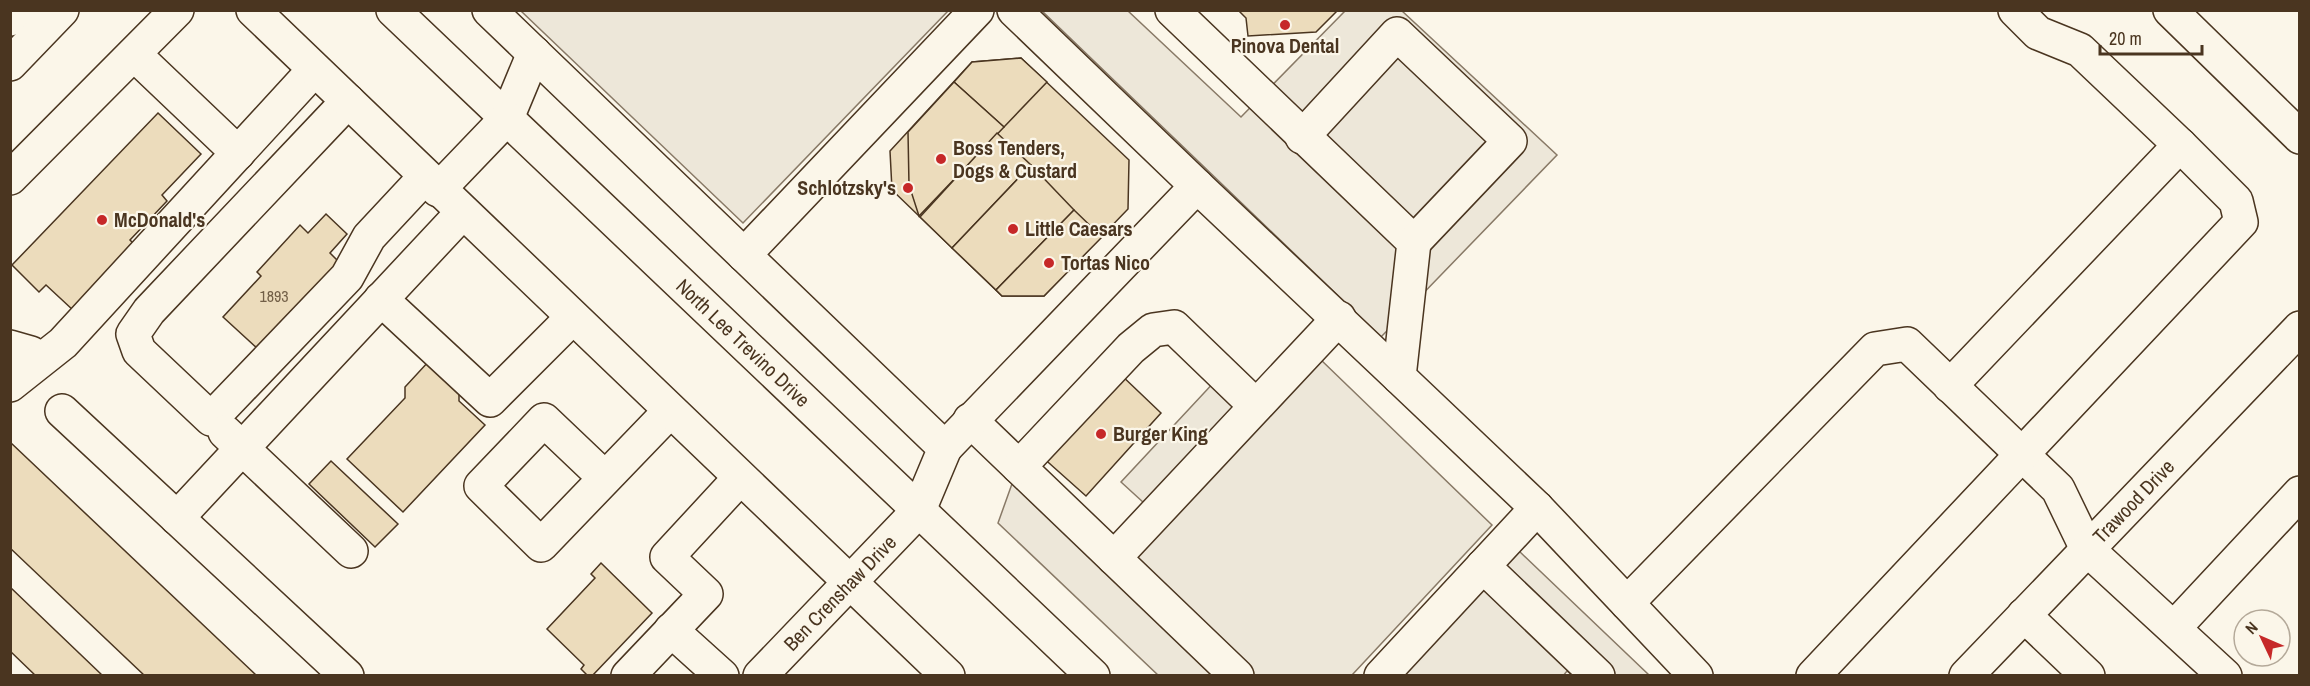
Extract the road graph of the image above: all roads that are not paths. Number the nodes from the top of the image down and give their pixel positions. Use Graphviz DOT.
graph roads {
  1 [pos="177,10"];
  2 [pos="252,10"];
  3 [pos="393,10"];
  4 [pos="489,10"];
  5 [pos="978,10"];
  6 [pos="1014,10"];
  7 [pos="1172,10"];
  8 [pos="2170,10"];
  9 [pos="50,12"];
  10 [pos="2019,12"];
  11 [pos="10,20"];
  12 [pos="534,53"];
  13 [pos="134,54"];
  14 [pos="10,64"];
  15 [pos="314,70"];
  16 [pos="348,101"];
  17 [pos="507,118"];
  18 [pos="1302,136"];
  19 [pos="2300,137"];
  20 [pos="2180,145"];
  21 [pos="238,153"];
  22 [pos="10,178"];
  23 [pos="432,184"];
  24 [pos="1197,186"];
  25 [pos="462,213"];
  26 [pos="1414,242"];
  27 [pos="744,255"];
  28 [pos="381,299"];
  29 [pos="572,318"];
  30 [pos="1339,318"];
  31 [pos="2300,328"];
  32 [pos="63,344"];
  33 [pos="17,353"];
  34 [pos="1399,377"];
  35 [pos="10,385"];
  36 [pos="1950,386"];
  37 [pos="1256,406"];
  38 [pos="62,411"];
  39 [pos="670,411"];
  40 [pos="211,419"];
  41 [pos="970,420"];
  42 [pos="242,448"];
  43 [pos="945,448"];
  44 [pos="2021,454"];
  45 [pos="1019,467"];
  46 [pos="605,478"];
  47 [pos="740,478"];
  48 [pos="2300,494"];
  49 [pos="1538,508"];
  50 [pos="919,510"];
  51 [pos="177,518"];
  52 [pos="2087,549"];
  53 [pos="351,551"];
  54 [pos="1114,558"];
  55 [pos="1483,566"];
  56 [pos="849,582"];
  57 [pos="1627,603"];
  58 [pos="2024,615"];
  59 [pos="2174,628"];
  60 [pos="671,630"];
  61 [pos="347,675"];
  62 [pos="627,675"];
  63 [pos="722,675"];
  64 [pos="760,675"];
  65 [pos="948,675"];
  66 [pos="1093,675"];
  67 [pos="1237,675"];
  68 [pos="1381,675"];
  69 [pos="1598,675"];
  70 [pos="1696,675"];
  71 [pos="1813,675"];
  72 [pos="1966,675"];
  73 [pos="2088,675"];
  74 [pos="2225,675"];
  1 -- 13 [label="main road"];
  2 -- 15 [label="main road"];
  3 -- 17 [label="main road, North Lee Trevino Drive"];
  4 -- 12 [label="main road"];
  5 -- 27 [label="main road"];
  6 -- 24 [label="main road"];
  7 -- 18 [label="main road"];
  8 -- 19 [label="main road"];
  9 -- 11 [label="main road"];
  9 -- 14 [label="main road"];
  10 -- 20 [label="main road"];
  12 -- 17 [label="main road"];
  12 -- 27 [label="main road"];
  13 -- 21 [label="main road"];
  13 -- 22 [label="main road"];
  15 -- 16 [label="main road"];
  15 -- 21 [label="main road"];
  16 -- 23 [label="main road"];
  16 -- 40 [label="main road"];
  17 -- 23 [label="main road"];
  17 -- 50 [label="main road, North Lee Trevino Drive"];
  18 -- 26 [label="main road"];
  18 -- 26 [label="main road"];
  20 -- 36 [label="main road"];
  20 -- 44 [label="main road"];
  21 -- 32 [label="main road"];
  23 -- 25 [label="main road"];
  23 -- 40 [label="main road"];
  24 -- 30 [label="main road"];
  24 -- 41 [label="main road"];
  25 -- 28 [label="main road"];
  25 -- 29 [label="main road"];
  26 -- 34 [label="main road"];
  27 -- 43 [label="main road"];
  28 -- 29 [label="main road"];
  28 -- 42 [label="main road"];
  29 -- 39 [label="main road"];
  30 -- 34 [label="main road"];
  30 -- 37 [label="main road"];
  31 -- 52 [label="main road, Trawood Drive"];
  32 -- 33 [label="main road"];
  32 -- 35 [label="main road"];
  34 -- 49 [label="main road"];
  36 -- 44 [label="main road"];
  36 -- 57 [label="main road"];
  37 -- 45 [label="main road"];
  37 -- 54 [label="main road"];
  38 -- 51 [label="main road"];
  39 -- 46 [label="main road"];
  39 -- 47 [label="main road"];
  40 -- 42 [label="main road"];
  41 -- 43 [label="main road"];
  41 -- 45 [label="main road"];
  42 -- 51 [label="main road"];
  42 -- 53 [label="main road"];
  43 -- 50 [label="main road"];
  44 -- 52 [label="main road"];
  44 -- 71 [label="main road"];
  45 -- 54 [label="main road"];
  47 -- 56 [label="main road"];
  47 -- 60 [label="main road"];
  48 -- 59 [label="main road"];
  49 -- 55 [label="main road"];
  49 -- 57 [label="main road"];
  50 -- 56 [label="main road, Ben Crenshaw Drive"];
  50 -- 66 [label="main road, North Lee Trevino Drive"];
  51 -- 61 [label="main road"];
  52 -- 58 [label="main road, Trawood Drive"];
  52 -- 59 [label="main road"];
  54 -- 67 [label="main road"];
  55 -- 68 [label="main road"];
  55 -- 69 [label="main road"];
  56 -- 64 [label="main road, Ben Crenshaw Drive"];
  56 -- 65 [label="main road"];
  57 -- 70 [label="main road"];
  58 -- 72 [label="main road, Trawood Drive"];
  58 -- 73 [label="main road"];
  59 -- 74 [label="main road"];
  60 -- 62 [label="main road"];
  60 -- 63 [label="main road"];
}
